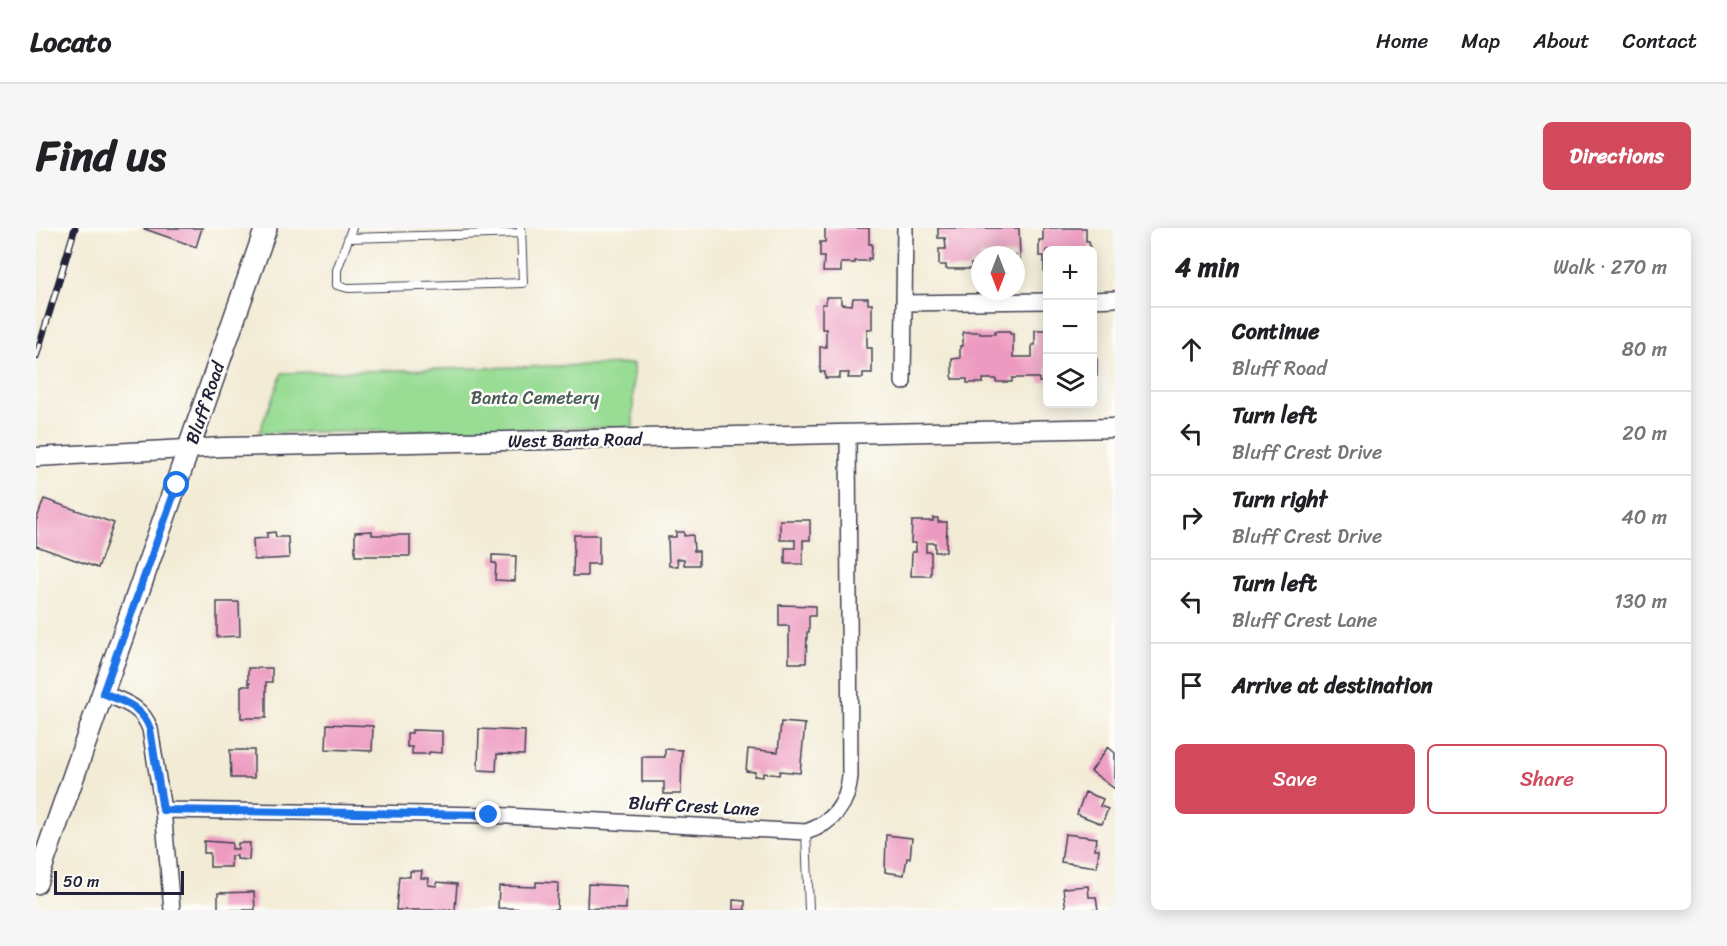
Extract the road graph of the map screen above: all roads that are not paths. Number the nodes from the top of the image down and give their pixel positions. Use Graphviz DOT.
graph roads {
  1 [pos="266,228"];
  2 [pos="352,228"];
  3 [pos="905,228"];
  4 [pos="521,231"];
  5 [pos="349,238"];
  6 [pos="1115,299"];
  7 [pos="1097,300"];
  8 [pos="1043,301"];
  9 [pos="904,303"];
  10 [pos="903,381"];
  11 [pos="1115,428"];
  12 [pos="848,435"];
  13 [pos="189,450"];
  14 [pos="36,458"];
  15 [pos="103,693"];
  16 [pos="163,810"];
  17 [pos="806,832"];
  18 [pos="36,883"];
  19 [pos="172,910"];
  20 [pos="808,910"];
  1 -- 13 [label="main road, Bluff Road"];
  2 -- 5 [label="lane"];
  3 -- 9 [label="street"];
  4 -- 5 [label="lane"];
  4 -- 5 [label="lane"];
  6 -- 7 [label="street"];
  8 -- 9 [label="street"];
  9 -- 10 [label="street"];
  11 -- 12 [label="street, West Banta Road"];
  12 -- 13 [label="street, West Banta Road"];
  12 -- 17 [label="street"];
  13 -- 14 [label="street, West Banta Road"];
  13 -- 15 [label="main road, Bluff Road"];
  15 -- 16 [label="street"];
  15 -- 18 [label="main road, Bluff Road"];
  16 -- 17 [label="street, Bluff Crest Lane"];
  16 -- 19 [label="street"];
  17 -- 20 [label="lane"];
}
